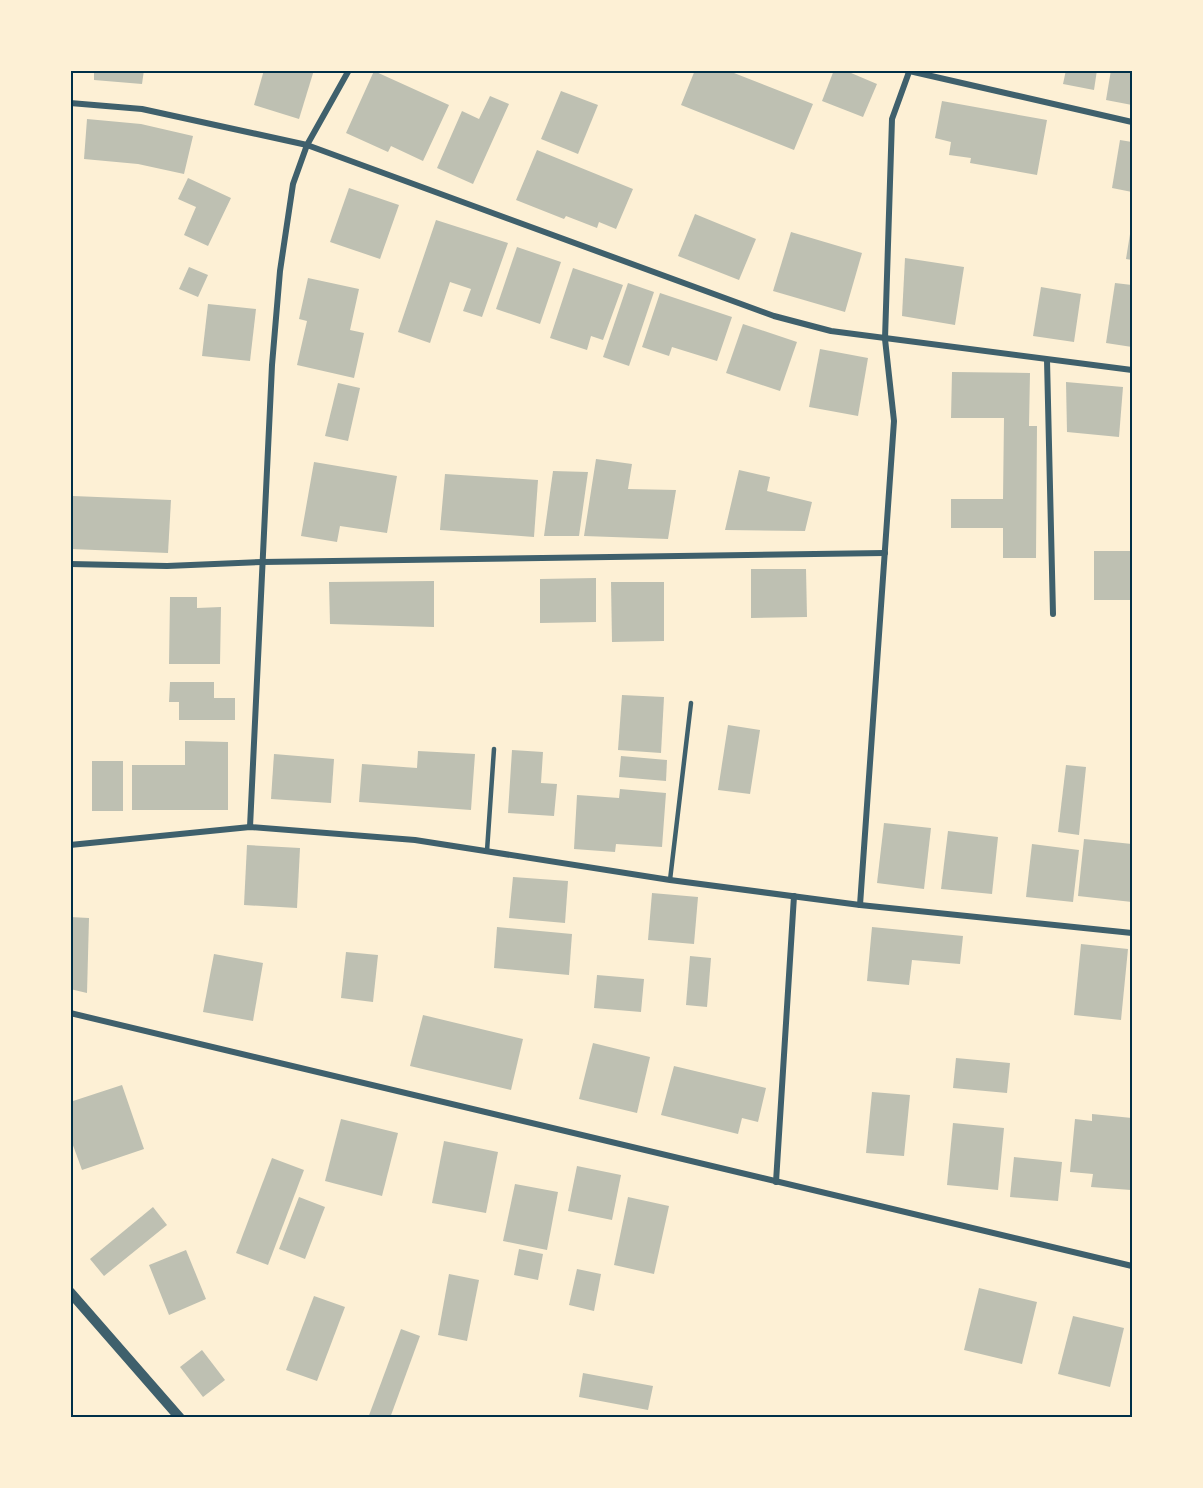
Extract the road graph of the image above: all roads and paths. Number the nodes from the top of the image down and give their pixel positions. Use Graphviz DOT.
graph roads {
  1 [pos="349,70"];
  2 [pos="907,71"];
  3 [pos="70,103"];
  4 [pos="1132,122"];
  5 [pos="307,145"];
  6 [pos="885,339"];
  7 [pos="1047,360"];
  8 [pos="1132,370"];
  9 [pos="885,553"];
  10 [pos="262,562"];
  11 [pos="70,564"];
  12 [pos="1053,614"];
  13 [pos="691,703"];
  14 [pos="494,749"];
  15 [pos="250,827"];
  16 [pos="70,844"];
  17 [pos="487,852"];
  18 [pos="670,879"];
  19 [pos="794,896"];
  20 [pos="860,905"];
  21 [pos="1132,933"];
  22 [pos="70,1013"];
  23 [pos="776,1182"];
  24 [pos="1132,1266"];
  25 [pos="70,1292"];
  26 [pos="180,1418"];
  1 -- 5 [label="street"];
  2 -- 4 [label="street"];
  2 -- 6 [label="street"];
  3 -- 5 [label="street"];
  5 -- 6 [label="street"];
  5 -- 10 [label="street"];
  6 -- 7 [label="street"];
  6 -- 9 [label="street"];
  7 -- 8 [label="street"];
  7 -- 12 [label="street"];
  9 -- 10 [label="street"];
  9 -- 20 [label="street"];
  10 -- 11 [label="street"];
  10 -- 15 [label="street"];
  13 -- 18 [label="lane"];
  14 -- 17 [label="lane"];
  15 -- 16 [label="street"];
  15 -- 17 [label="street"];
  17 -- 18 [label="street"];
  18 -- 19 [label="street"];
  19 -- 20 [label="street"];
  19 -- 23 [label="street"];
  20 -- 21 [label="street"];
  22 -- 23 [label="street"];
  23 -- 24 [label="street"];
  25 -- 26 [label="street"];
}
